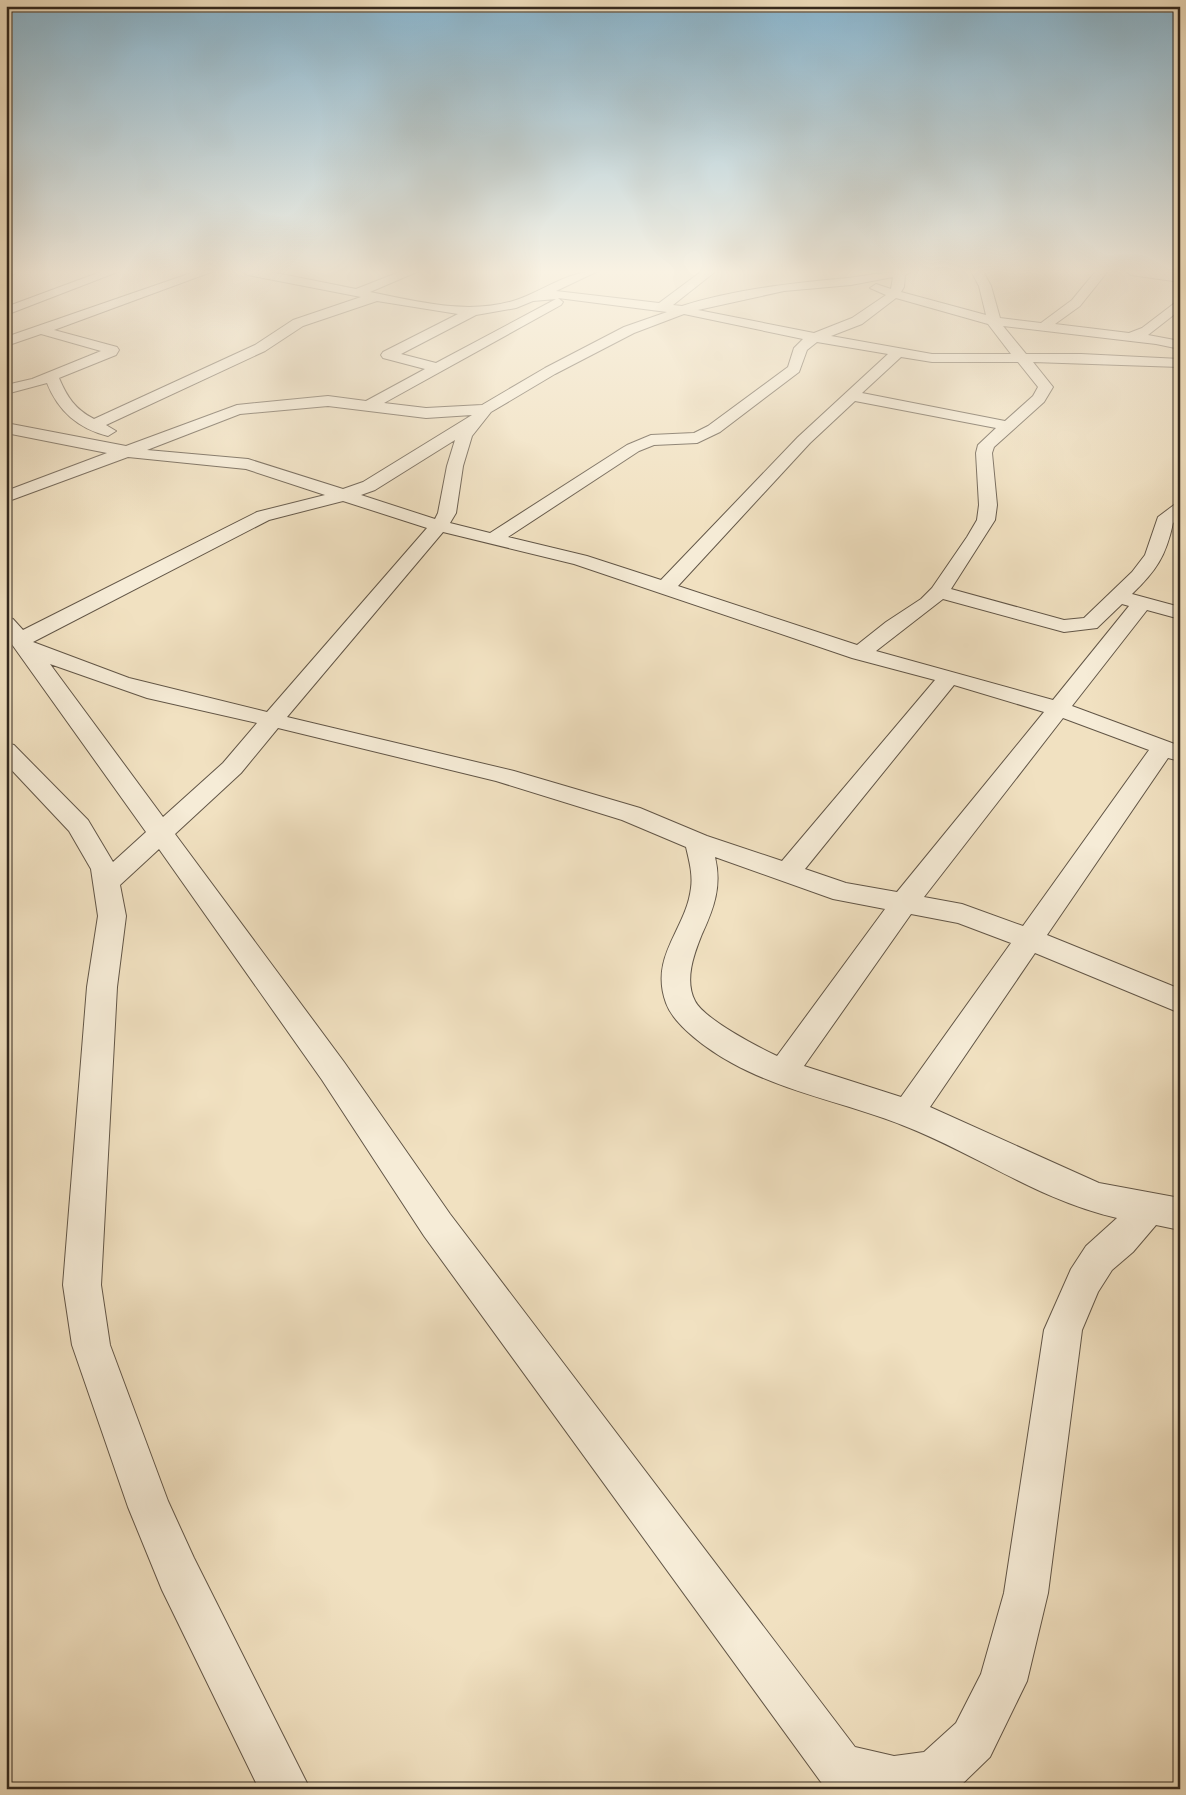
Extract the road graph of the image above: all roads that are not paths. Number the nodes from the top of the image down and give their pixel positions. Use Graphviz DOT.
graph roads {
  1 [pos="106,355"];
  2 [pos="245,355"];
  3 [pos="388,355"];
  4 [pos="462,355"];
  5 [pos="581,355"];
  6 [pos="799,355"];
  7 [pos="895,355"];
  8 [pos="909,355"];
  9 [pos="1019,355"];
  10 [pos="1087,355"];
  11 [pos="1111,355"];
  12 [pos="1081,358"];
  13 [pos="1022,359"];
  14 [pos="1128,360"];
  15 [pos="1180,364"];
  16 [pos="438,368"];
  17 [pos="1180,375"];
  18 [pos="51,376"];
  19 [pos="1046,387"];
  20 [pos="6,390"];
  21 [pos="852,396"];
  22 [pos="370,405"];
  23 [pos="480,415"];
  24 [pos="92,425"];
  25 [pos="1008,426"];
  26 [pos="6,428"];
  27 [pos="159,439"];
  28 [pos="128,451"];
  29 [pos="344,495"];
  30 [pos="6,496"];
  31 [pos="1180,509"];
  32 [pos="439,526"];
  33 [pos="494,538"];
  34 [pos="665,588"];
  35 [pos="939,592"];
  36 [pos="1119,597"];
  37 [pos="1142,603"];
  38 [pos="1180,613"];
  39 [pos="18,637"];
  40 [pos="860,652"];
  41 [pos="949,677"];
  42 [pos="1059,709"];
  43 [pos="273,719"];
  44 [pos="1174,748"];
  45 [pos="6,750"];
  46 [pos="162,833"];
  47 [pos="698,842"];
  48 [pos="788,872"];
  49 [pos="106,883"];
  50 [pos="904,903"];
  51 [pos="1028,938"];
  52 [pos="1180,1002"];
  53 [pos="783,1072"];
  54 [pos="908,1113"];
  55 [pos="1164,1211"];
  56 [pos="848,1779"];
  57 [pos="285,1789"];
  1 -- 18 [label="street"];
  2 -- 24 [label="street"];
  3 -- 16 [label="street"];
  4 -- 16 [label="street"];
  5 -- 23 [label="street"];
  6 -- 33 [label="street"];
  7 -- 21 [label="street"];
  8 -- 13 [label="street"];
  9 -- 13 [label="street"];
  10 -- 12 [label="street"];
  11 -- 14 [label="street"];
  12 -- 13 [label="street"];
  12 -- 14 [label="street"];
  12 -- 19 [label="street"];
  13 -- 19 [label="street"];
  14 -- 15 [label="street"];
  14 -- 17 [label="street"];
  16 -- 22 [label="street"];
  18 -- 20 [label="street"];
  18 -- 24 [label="street"];
  19 -- 25 [label="street"];
  21 -- 25 [label="street"];
  21 -- 34 [label="street"];
  22 -- 23 [label="street"];
  22 -- 27 [label="street"];
  23 -- 29 [label="street"];
  23 -- 32 [label="street"];
  24 -- 27 [label="street"];
  25 -- 35 [label="street"];
  26 -- 28 [label="street"];
  27 -- 28 [label="street"];
  28 -- 29 [label="street"];
  28 -- 30 [label="street"];
  29 -- 32 [label="street"];
  29 -- 39 [label="street"];
  31 -- 36 [label="street"];
  32 -- 33 [label="street"];
  32 -- 43 [label="street"];
  33 -- 34 [label="street"];
  34 -- 40 [label="street"];
  35 -- 36 [label="street"];
  35 -- 40 [label="street"];
  36 -- 37 [label="street"];
  37 -- 38 [label="street"];
  37 -- 42 [label="street"];
  39 -- 43 [label="street"];
  39 -- 46 [label="street"];
  40 -- 41 [label="street"];
  41 -- 42 [label="street"];
  41 -- 48 [label="street"];
  42 -- 44 [label="street"];
  42 -- 50 [label="street"];
  43 -- 46 [label="street"];
  43 -- 47 [label="street"];
  44 -- 51 [label="street"];
  45 -- 49 [label="street"];
  46 -- 49 [label="street"];
  46 -- 56 [label="street"];
  47 -- 48 [label="street"];
  47 -- 53 [label="street"];
  48 -- 50 [label="street"];
  49 -- 57 [label="street"];
  50 -- 51 [label="street"];
  50 -- 53 [label="street"];
  51 -- 52 [label="street"];
  51 -- 54 [label="street"];
  53 -- 54 [label="street"];
  54 -- 55 [label="street"];
  55 -- 56 [label="street"];
}
